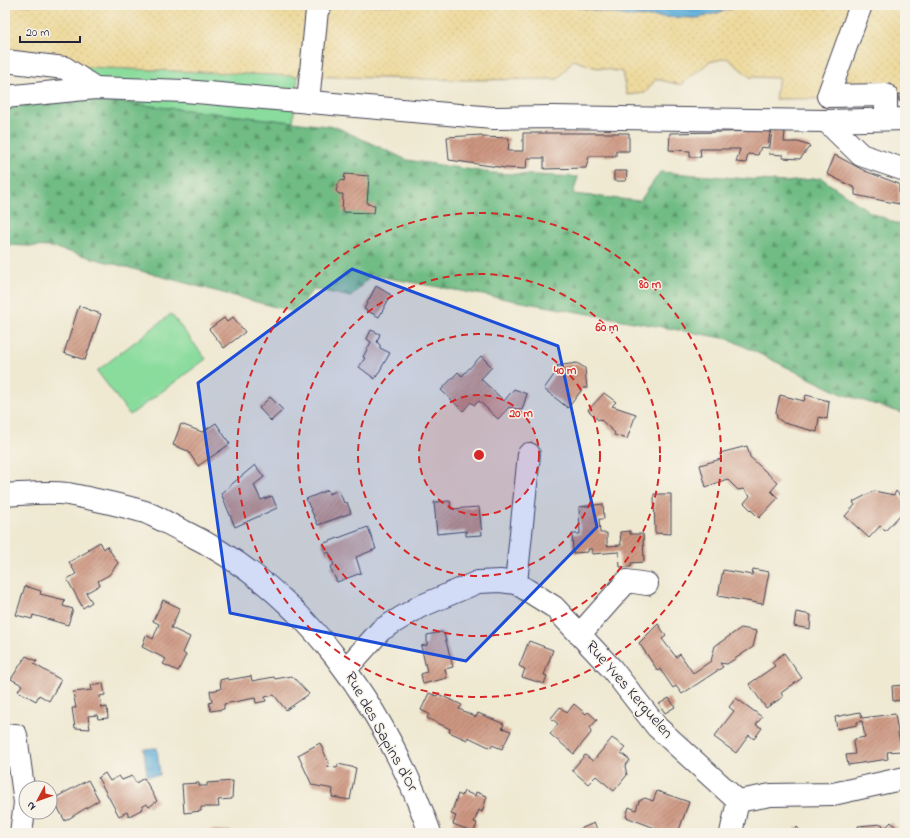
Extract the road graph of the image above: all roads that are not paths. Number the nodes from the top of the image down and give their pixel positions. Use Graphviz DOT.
graph roads {
  1 [pos="320,5"];
  2 [pos="861,5"];
  3 [pos="5,61"];
  4 [pos="95,88"];
  5 [pos="5,97"];
  6 [pos="308,102"];
  7 [pos="895,119"];
  8 [pos="826,121"];
  9 [pos="905,170"];
  10 [pos="528,454"];
  11 [pos="5,495"];
  12 [pos="516,583"];
  13 [pos="647,584"];
  14 [pos="580,634"];
  15 [pos="346,669"];
  16 [pos="5,736"];
  17 [pos="905,778"];
  18 [pos="738,801"];
  19 [pos="21,833"];
  20 [pos="430,833"];
  21 [pos="731,833"];
  1 -- 6 [label="street"];
  2 -- 7 [label="street"];
  3 -- 4 [label="street"];
  4 -- 5 [label="street"];
  4 -- 6 [label="street"];
  6 -- 8 [label="street"];
  7 -- 8 [label="street"];
  8 -- 9 [label="street"];
  10 -- 12 [label="street"];
  11 -- 15 [label="street, Rue des Sapins d'Or"];
  12 -- 14 [label="street, Rue Yves Kerguelen"];
  12 -- 15 [label="street, Rue Yves Kerguelen"];
  13 -- 14 [label="street"];
  14 -- 18 [label="street, Rue Yves Kerguelen"];
  15 -- 20 [label="street, Rue des Sapins d'Or"];
  16 -- 19 [label="street"];
  17 -- 18 [label="street"];
  18 -- 21 [label="street"];
}
